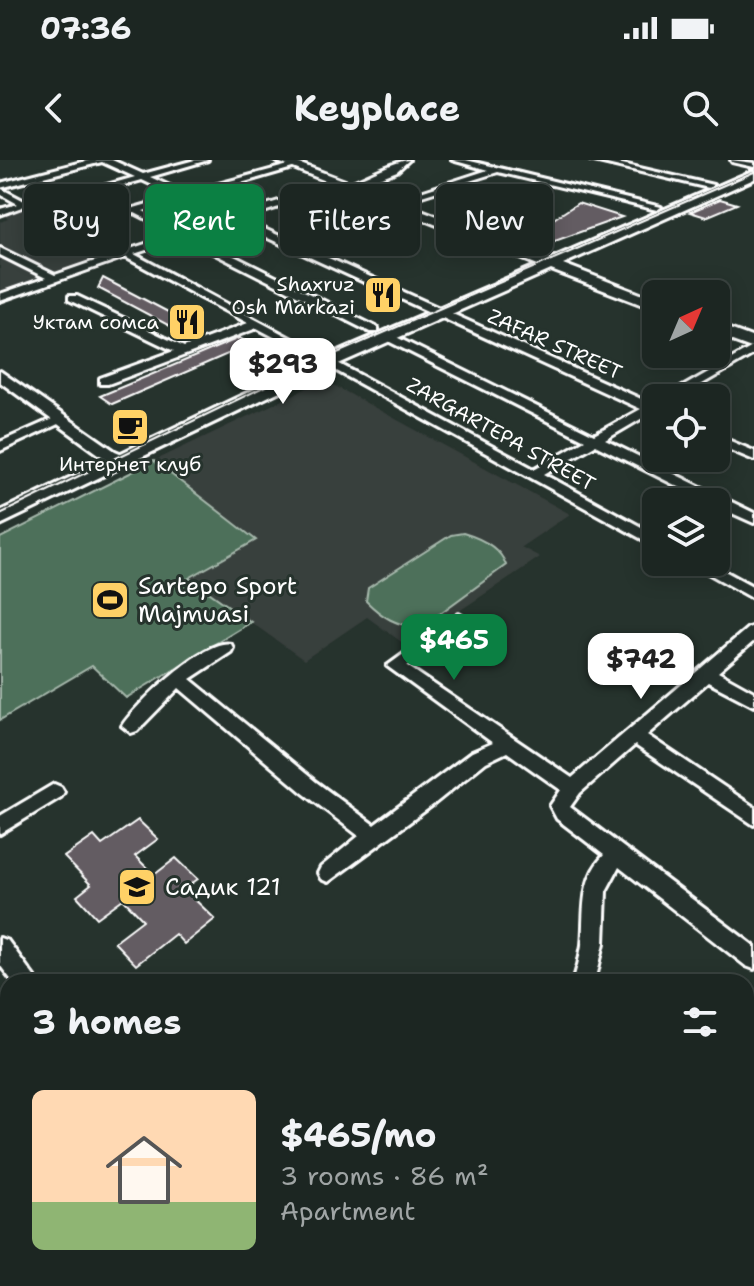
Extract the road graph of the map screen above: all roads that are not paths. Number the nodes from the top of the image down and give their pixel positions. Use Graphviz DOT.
graph roads {
  1 [pos="102,160"];
  2 [pos="204,160"];
  3 [pos="279,160"];
  4 [pos="405,160"];
  5 [pos="456,160"];
  6 [pos="594,160"];
  7 [pos="735,160"];
  8 [pos="293,165"];
  9 [pos="754,165"];
  10 [pos="496,170"];
  11 [pos="754,175"];
  12 [pos="139,177"];
  13 [pos="115,184"];
  14 [pos="154,184"];
  15 [pos="227,184"];
  16 [pos="342,184"];
  17 [pos="348,184"];
  18 [pos="709,185"];
  19 [pos="0,189"];
  20 [pos="420,195"];
  21 [pos="145,207"];
  22 [pos="657,207"];
  23 [pos="135,210"];
  24 [pos="0,212"];
  25 [pos="129,212"];
  26 [pos="420,214"];
  27 [pos="145,215"];
  28 [pos="264,234"];
  29 [pos="0,251"];
  30 [pos="129,255"];
  31 [pos="118,256"];
  32 [pos="224,256"];
  33 [pos="544,261"];
  34 [pos="55,279"];
  35 [pos="0,298"];
  36 [pos="73,298"];
  37 [pos="642,300"];
  38 [pos="432,310"];
  39 [pos="256,324"];
  40 [pos="380,333"];
  41 [pos="730,335"];
  42 [pos="754,346"];
  43 [pos="181,350"];
  44 [pos="322,358"];
  45 [pos="3,380"];
  46 [pos="104,381"];
  47 [pos="692,384"];
  48 [pos="642,403"];
  49 [pos="642,414"];
  50 [pos="63,419"];
  51 [pos="591,440"];
  52 [pos="730,445"];
  53 [pos="0,447"];
  54 [pos="114,456"];
  55 [pos="754,456"];
  56 [pos="533,475"];
  57 [pos="0,503"];
  58 [pos="0,519"];
  59 [pos="754,519"];
  60 [pos="642,533"];
  61 [pos="721,576"];
  62 [pos="754,594"];
  63 [pos="459,619"];
  64 [pos="754,632"];
  65 [pos="225,648"];
  66 [pos="706,673"];
  67 [pos="178,678"];
  68 [pos="754,700"];
  69 [pos="131,726"];
  70 [pos="633,735"];
  71 [pos="508,744"];
  72 [pos="54,792"];
  73 [pos="567,795"];
  74 [pos="754,817"];
  75 [pos="0,826"];
  76 [pos="374,836"];
  77 [pos="617,855"];
  78 [pos="328,873"];
  79 [pos="0,948"];
  80 [pos="754,959"];
  81 [pos="21,974"];
  82 [pos="586,974"];
  1 -- 12 [label="street, ZAFAR STREET"];
  1 -- 19 [label="street"];
  2 -- 12 [label="street"];
  3 -- 8 [label="main road"];
  4 -- 17 [label="street"];
  5 -- 10 [label="street"];
  6 -- 18 [label="street"];
  7 -- 9 [label="street"];
  8 -- 15 [label="street"];
  8 -- 16 [label="main road"];
  9 -- 18 [label="main road"];
  10 -- 20 [label="street"];
  10 -- 22 [label="street"];
  11 -- 33 [label="main road"];
  12 -- 13 [label="street, ZARGARTEPA STREET"];
  12 -- 14 [label="street, ZAFAR STREET"];
  18 -- 22 [label="main road"];
  19 -- 24 [label="street"];
  21 -- 23 [label="street"];
  22 -- 33 [label="main road"];
  23 -- 25 [label="street"];
  23 -- 27 [label="street"];
  26 -- 33 [label="main road"];
  28 -- 38 [label="street, ZAFAR STREET"];
  29 -- 34 [label="street"];
  30 -- 39 [label="street, ZARGARTEPA STREET"];
  31 -- 34 [label="street"];
  32 -- 40 [label="street"];
  33 -- 37 [label="main road"];
  33 -- 38 [label="main road"];
  34 -- 35 [label="street"];
  36 -- 43 [label="street"];
  38 -- 40 [label="main road"];
  38 -- 48 [label="street, ZAFAR STREET"];
  39 -- 43 [label="street"];
  39 -- 44 [label="street, ZARGARTEPA STREET"];
  40 -- 44 [label="main road"];
  40 -- 51 [label="street"];
  41 -- 42 [label="main road"];
  42 -- 47 [label="street"];
  43 -- 46 [label="street"];
  44 -- 54 [label="main road"];
  44 -- 56 [label="street, ZARGARTEPA STREET"];
  45 -- 50 [label="street"];
  49 -- 51 [label="street"];
  50 -- 53 [label="street"];
  50 -- 54 [label="street"];
  51 -- 56 [label="street"];
  51 -- 59 [label="street"];
  52 -- 55 [label="street"];
  54 -- 57 [label="main road"];
  54 -- 58 [label="main road"];
  56 -- 60 [label="street, ZARGARTEPA STREET"];
  61 -- 62 [label="street"];
  63 -- 71 [label="street"];
  64 -- 66 [label="street"];
  65 -- 67 [label="street"];
  66 -- 68 [label="street"];
  66 -- 70 [label="street"];
  67 -- 69 [label="street"];
  67 -- 76 [label="street"];
  70 -- 73 [label="street"];
  70 -- 74 [label="street"];
  71 -- 73 [label="street"];
  71 -- 76 [label="street"];
  72 -- 75 [label="street"];
  73 -- 77 [label="street"];
  76 -- 78 [label="street"];
  77 -- 80 [label="street"];
  77 -- 82 [label="street"];
  79 -- 81 [label="street"];
}
